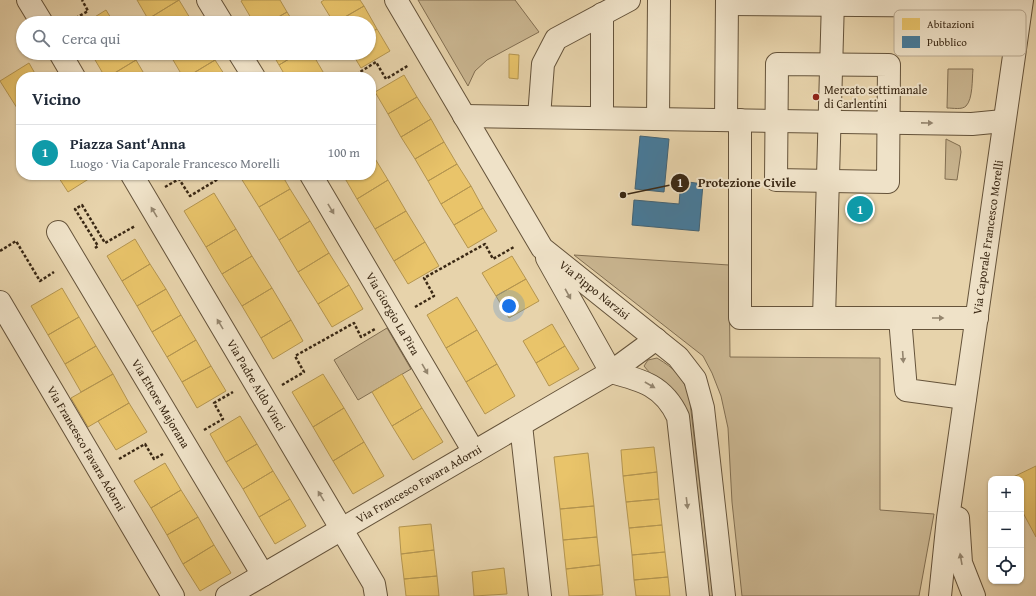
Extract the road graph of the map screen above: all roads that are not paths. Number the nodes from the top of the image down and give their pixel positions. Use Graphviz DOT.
graph roads {
  1 [pos="28,0"];
  2 [pos="208,0"];
  3 [pos="396,0"];
  4 [pos="629,0"];
  5 [pos="659,0"];
  6 [pos="727,2"];
  7 [pos="833,3"];
  8 [pos="1020,4"];
  9 [pos="602,14"];
  10 [pos="38,16"];
  11 [pos="218,16"];
  12 [pos="1012,56"];
  13 [pos="64,60"];
  14 [pos="243,60"];
  15 [pos="831,64"];
  16 [pos="71,72"];
  17 [pos="251,72"];
  18 [pos="464,116"];
  19 [pos="539,117"];
  20 [pos="602,118"];
  21 [pos="658,119"];
  22 [pos="733,120"];
  23 [pos="777,121"];
  24 [pos="1003,121"];
  25 [pos="830,122"];
  26 [pos="888,123"];
  27 [pos="135,180"];
  28 [pos="314,180"];
  29 [pos="828,181"];
  30 [pos="58,232"];
  31 [pos="538,242"];
  32 [pos="0,302"];
  33 [pos="824,318"];
  34 [pos="900,318"];
  35 [pos="977,318"];
  36 [pos="656,339"];
  37 [pos="611,372"];
  38 [pos="965,398"];
  39 [pos="521,425"];
  40 [pos="474,452"];
  41 [pos="955,475"];
  42 [pos="341,530"];
  43 [pos="264,575"];
  44 [pos="173,596"];
  45 [pos="227,596"];
  46 [pos="376,596"];
  47 [pos="540,596"];
  48 [pos="698,596"];
  49 [pos="724,596"];
  50 [pos="940,596"];
  51 [pos="974,596"];
  1 -- 10 [label="street"];
  2 -- 11 [label="street"];
  3 -- 18 [label="street, Via Pippo Narzisi"];
  4 -- 9 [label="street"];
  5 -- 21 [label="street"];
  6 -- 7 [label="street"];
  6 -- 22 [label="street"];
  7 -- 8 [label="street"];
  7 -- 15 [label="street"];
  9 -- 19 [label="street"];
  9 -- 20 [label="street"];
  12 -- 24 [label="street, Via Caporale Francesco Morelli"];
  13 -- 16 [label="street"];
  14 -- 17 [label="street"];
  15 -- 23 [label="street"];
  15 -- 25 [label="street"];
  15 -- 26 [label="street"];
  18 -- 19 [label="street"];
  18 -- 31 [label="street, Via Pippo Narzisi"];
  19 -- 20 [label="street"];
  20 -- 21 [label="street"];
  21 -- 22 [label="street"];
  22 -- 23 [label="street"];
  22 -- 33 [label="street"];
  23 -- 25 [label="street"];
  23 -- 29 [label="street"];
  26 -- 24 [label="street, one-way"];
  24 -- 35 [label="street, Via Caporale Francesco Morelli"];
  25 -- 26 [label="street"];
  25 -- 29 [label="street"];
  26 -- 29 [label="street"];
  42 -- 27 [label="street, Via Padre Aldo Vinci, one-way"];
  28 -- 40 [label="street, Via Giorgio La Pira, one-way"];
  29 -- 33 [label="street"];
  30 -- 43 [label="street, Via Ettore Majorana"];
  31 -- 36 [label="street, Via Pippo Narzisi"];
  31 -- 37 [label="street, one-way"];
  32 -- 44 [label="street, Via Francesco Favara Adorni"];
  33 -- 34 [label="street"];
  34 -- 35 [label="street, one-way"];
  34 -- 38 [label="street, one-way"];
  35 -- 38 [label="street, Via Caporale Francesco Morelli"];
  36 -- 37 [label="street, Via Francesco Favara Adorni"];
  36 -- 49 [label="street, Via Pippo Narzisi"];
  37 -- 39 [label="street, Via Francesco Favara Adorni"];
  37 -- 48 [label="street, one-way"];
  38 -- 41 [label="street, Via Caporale Francesco Morelli"];
  39 -- 40 [label="street, Via Francesco Favara Adorni"];
  39 -- 47 [label="street"];
  40 -- 42 [label="street, Via Francesco Favara Adorni"];
  41 -- 50 [label="street"];
  51 -- 41 [label="street, one-way"];
  42 -- 43 [label="street, Via Francesco Favara Adorni"];
  42 -- 46 [label="street, Via Padre Aldo Vinci"];
  43 -- 45 [label="street, Via Francesco Favara Adorni"];
}
